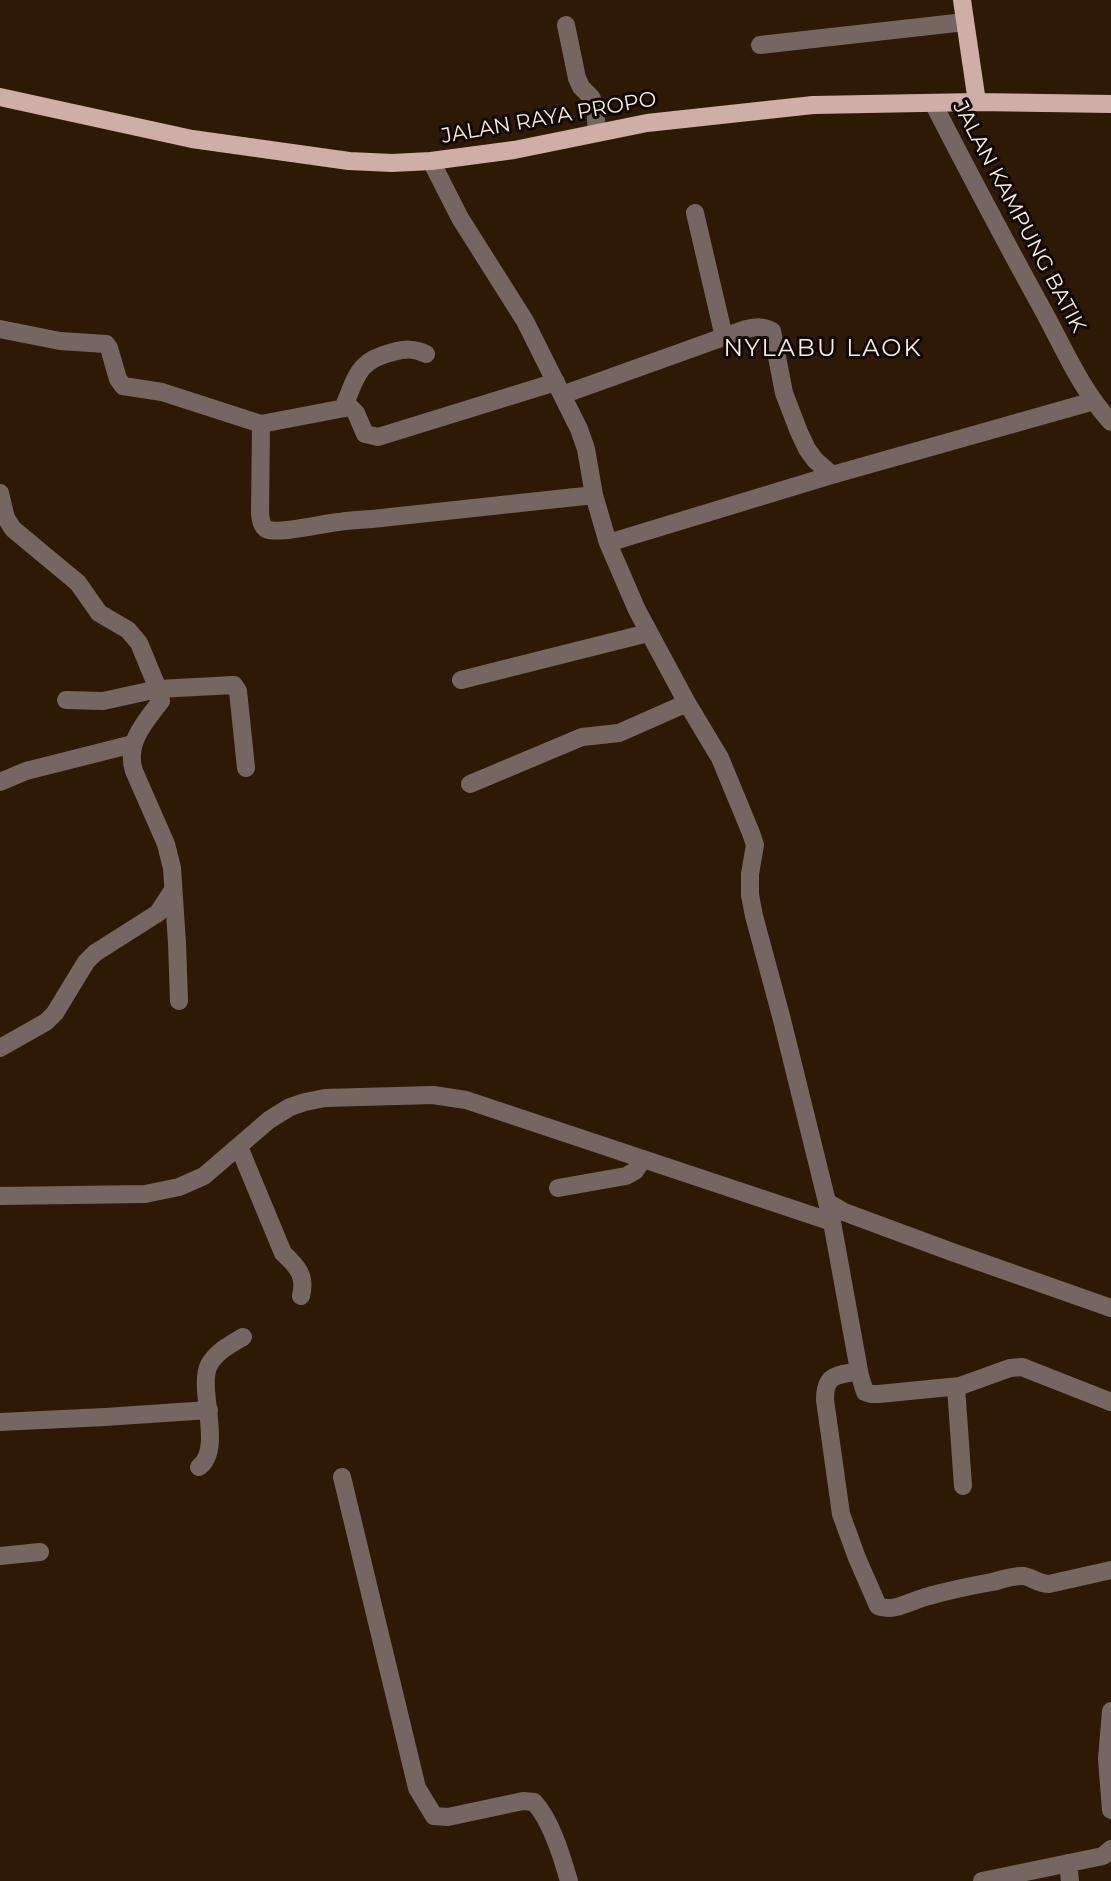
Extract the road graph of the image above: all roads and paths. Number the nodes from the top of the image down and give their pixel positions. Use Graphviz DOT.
graph roads {
  1 [pos="962,0"];
  2 [pos="965,22"];
  3 [pos="566,25"];
  4 [pos="760,45"];
  5 [pos="0,97"];
  6 [pos="976,102"];
  7 [pos="933,103"];
  8 [pos="1111,104"];
  9 [pos="597,133"];
  10 [pos="431,161"];
  11 [pos="695,213"];
  12 [pos="0,329"];
  13 [pos="724,337"];
  14 [pos="426,354"];
  15 [pos="559,388"];
  16 [pos="1094,401"];
  17 [pos="343,408"];
  18 [pos="1111,422"];
  19 [pos="261,424"];
  20 [pos="832,475"];
  21 [pos="0,493"];
  22 [pos="594,495"];
  23 [pos="3,519"];
  24 [pos="608,543"];
  25 [pos="648,633"];
  26 [pos="461,680"];
  27 [pos="158,689"];
  28 [pos="66,700"];
  29 [pos="687,703"];
  30 [pos="133,744"];
  31 [pos="246,768"];
  32 [pos="0,782"];
  33 [pos="470,784"];
  34 [pos="173,890"];
  35 [pos="178,1001"];
  36 [pos="0,1048"];
  37 [pos="239,1147"];
  38 [pos="643,1160"];
  39 [pos="558,1188"];
  40 [pos="0,1196"];
  41 [pos="827,1202"];
  42 [pos="832,1222"];
  43 [pos="301,1296"];
  44 [pos="1111,1308"];
  45 [pos="243,1337"];
  46 [pos="859,1371"];
  47 [pos="956,1387"];
  48 [pos="1111,1402"];
  49 [pos="209,1410"];
  50 [pos="0,1422"];
  51 [pos="199,1467"];
  52 [pos="342,1477"];
  53 [pos="963,1486"];
  54 [pos="40,1552"];
  55 [pos="0,1556"];
  56 [pos="1111,1570"];
  57 [pos="1111,1711"];
  58 [pos="1111,1810"];
  59 [pos="1111,1849"];
  60 [pos="1069,1872"];
  61 [pos="1001,1879"];
  62 [pos="569,1881"];
  63 [pos="982,1881"];
  1 -- 2 [label="main road"];
  2 -- 4 [label="street"];
  2 -- 6 [label="main road"];
  3 -- 9 [label="street"];
  5 -- 10 [label="main road, JALAN RAYA PROPO"];
  6 -- 7 [label="main road, JALAN RAYA PROPO"];
  6 -- 8 [label="main road, JALAN RAYA PROPO"];
  7 -- 9 [label="main road, JALAN RAYA PROPO"];
  7 -- 16 [label="street, JALAN KAMPUNG BATIK"];
  9 -- 10 [label="main road, JALAN RAYA PROPO"];
  10 -- 15 [label="street"];
  11 -- 13 [label="street"];
  12 -- 19 [label="street"];
  13 -- 15 [label="street"];
  13 -- 20 [label="street"];
  14 -- 17 [label="street"];
  15 -- 17 [label="street"];
  15 -- 22 [label="street"];
  16 -- 18 [label="street, JALAN KAMPUNG BATIK"];
  16 -- 20 [label="street"];
  17 -- 19 [label="street"];
  19 -- 22 [label="street"];
  20 -- 24 [label="street"];
  21 -- 23 [label="street"];
  22 -- 24 [label="street"];
  23 -- 27 [label="street"];
  24 -- 25 [label="street"];
  25 -- 26 [label="street"];
  25 -- 29 [label="street"];
  27 -- 28 [label="street"];
  27 -- 30 [label="street"];
  27 -- 31 [label="street"];
  29 -- 33 [label="street"];
  29 -- 41 [label="street"];
  30 -- 32 [label="street"];
  30 -- 34 [label="street"];
  34 -- 35 [label="street"];
  34 -- 36 [label="street"];
  37 -- 38 [label="street"];
  37 -- 40 [label="street"];
  37 -- 43 [label="street"];
  38 -- 39 [label="street"];
  38 -- 42 [label="street"];
  41 -- 42 [label="street"];
  41 -- 44 [label="street"];
  42 -- 46 [label="street"];
  45 -- 49 [label="street"];
  46 -- 47 [label="street"];
  46 -- 56 [label="street"];
  47 -- 48 [label="street"];
  47 -- 53 [label="street"];
  49 -- 50 [label="street"];
  49 -- 51 [label="street"];
  52 -- 62 [label="street"];
  54 -- 55 [label="street"];
  57 -- 58 [label="street"];
  59 -- 60 [label="street"];
  60 -- 61 [label="street"];
  61 -- 63 [label="street"];
}
